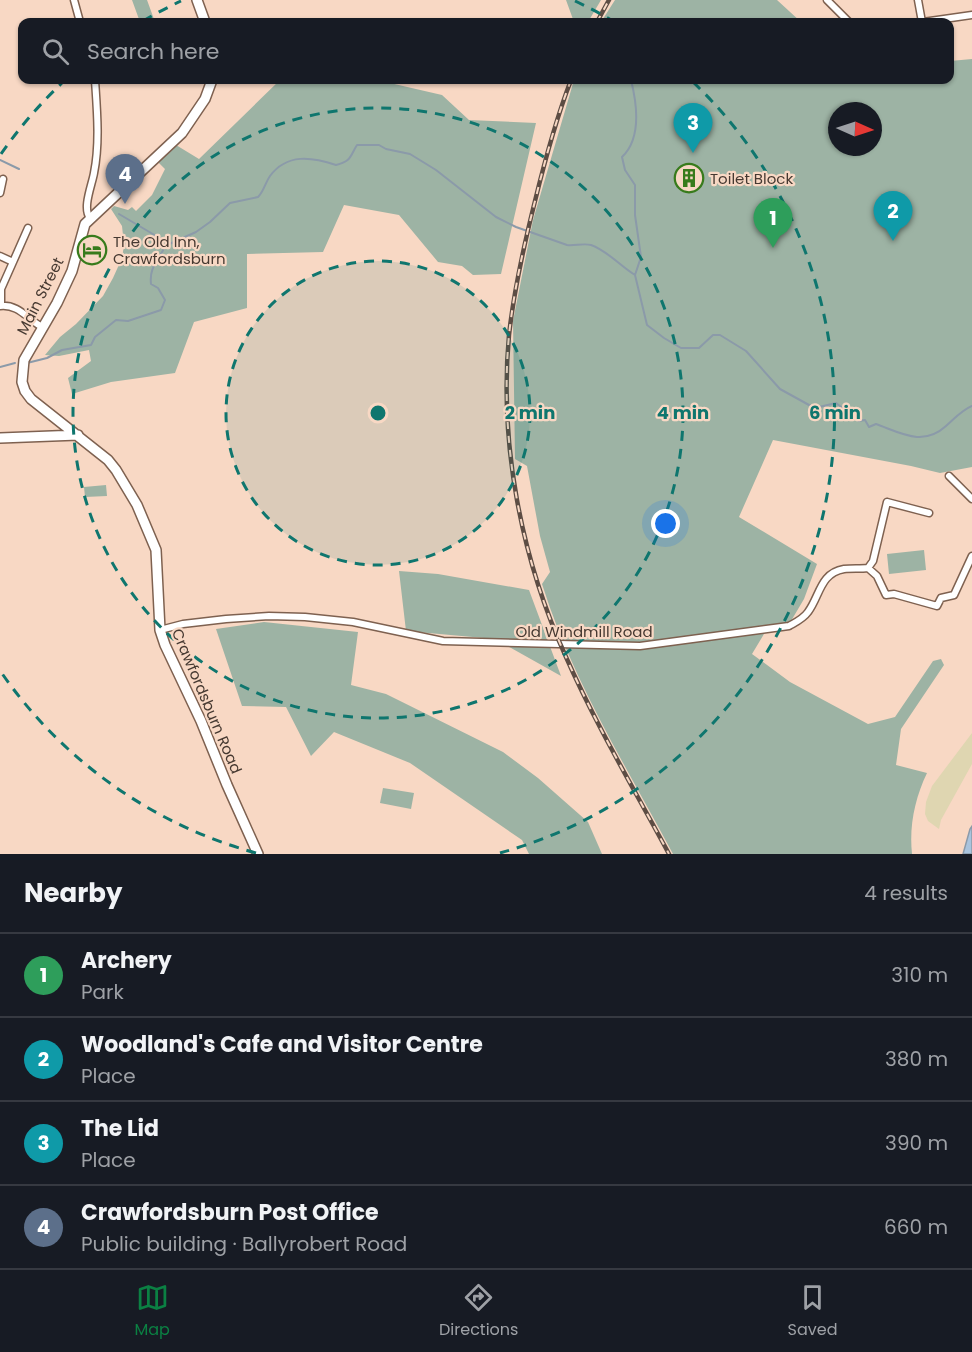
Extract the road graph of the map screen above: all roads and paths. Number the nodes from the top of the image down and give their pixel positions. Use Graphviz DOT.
graph roads {
  1 [pos="74,0"];
  2 [pos="196,0"];
  3 [pos="827,0"];
  4 [pos="918,0"];
  5 [pos="972,15"];
  6 [pos="79,18"];
  7 [pos="203,18"];
  8 [pos="845,18"];
  9 [pos="922,18"];
  10 [pos="951,18"];
  11 [pos="95,84"];
  12 [pos="211,84"];
  13 [pos="3,179"];
  14 [pos="0,189"];
  15 [pos="90,218"];
  16 [pos="28,228"];
  17 [pos="0,256"];
  18 [pos="13,262"];
  19 [pos="1,306"];
  20 [pos="42,327"];
  21 [pos="78,435"];
  22 [pos="0,438"];
  23 [pos="949,476"];
  24 [pos="972,499"];
  25 [pos="929,513"];
  26 [pos="972,556"];
  27 [pos="868,568"];
  28 [pos="160,630"];
  29 [pos="258,854"];
  1 -- 6 [label="street"];
  2 -- 7 [label="main road"];
  3 -- 8 [label="street"];
  4 -- 9 [label="street"];
  5 -- 10 [label="street"];
  11 -- 15 [label="street"];
  12 -- 15 [label="main road"];
  13 -- 14 [label="street"];
  15 -- 20 [label="main road, Main Street"];
  16 -- 18 [label="street"];
  17 -- 18 [label="street"];
  18 -- 19 [label="street"];
  19 -- 20 [label="street"];
  20 -- 21 [label="main road, Main Street"];
  21 -- 22 [label="main road"];
  21 -- 28 [label="main road, Crawfordsburn Road"];
  23 -- 24 [label="street"];
  25 -- 27 [label="street"];
  26 -- 27 [label="street"];
  27 -- 28 [label="street, Old Windmill Road"];
  28 -- 29 [label="main road, Crawfordsburn Road"];
}
